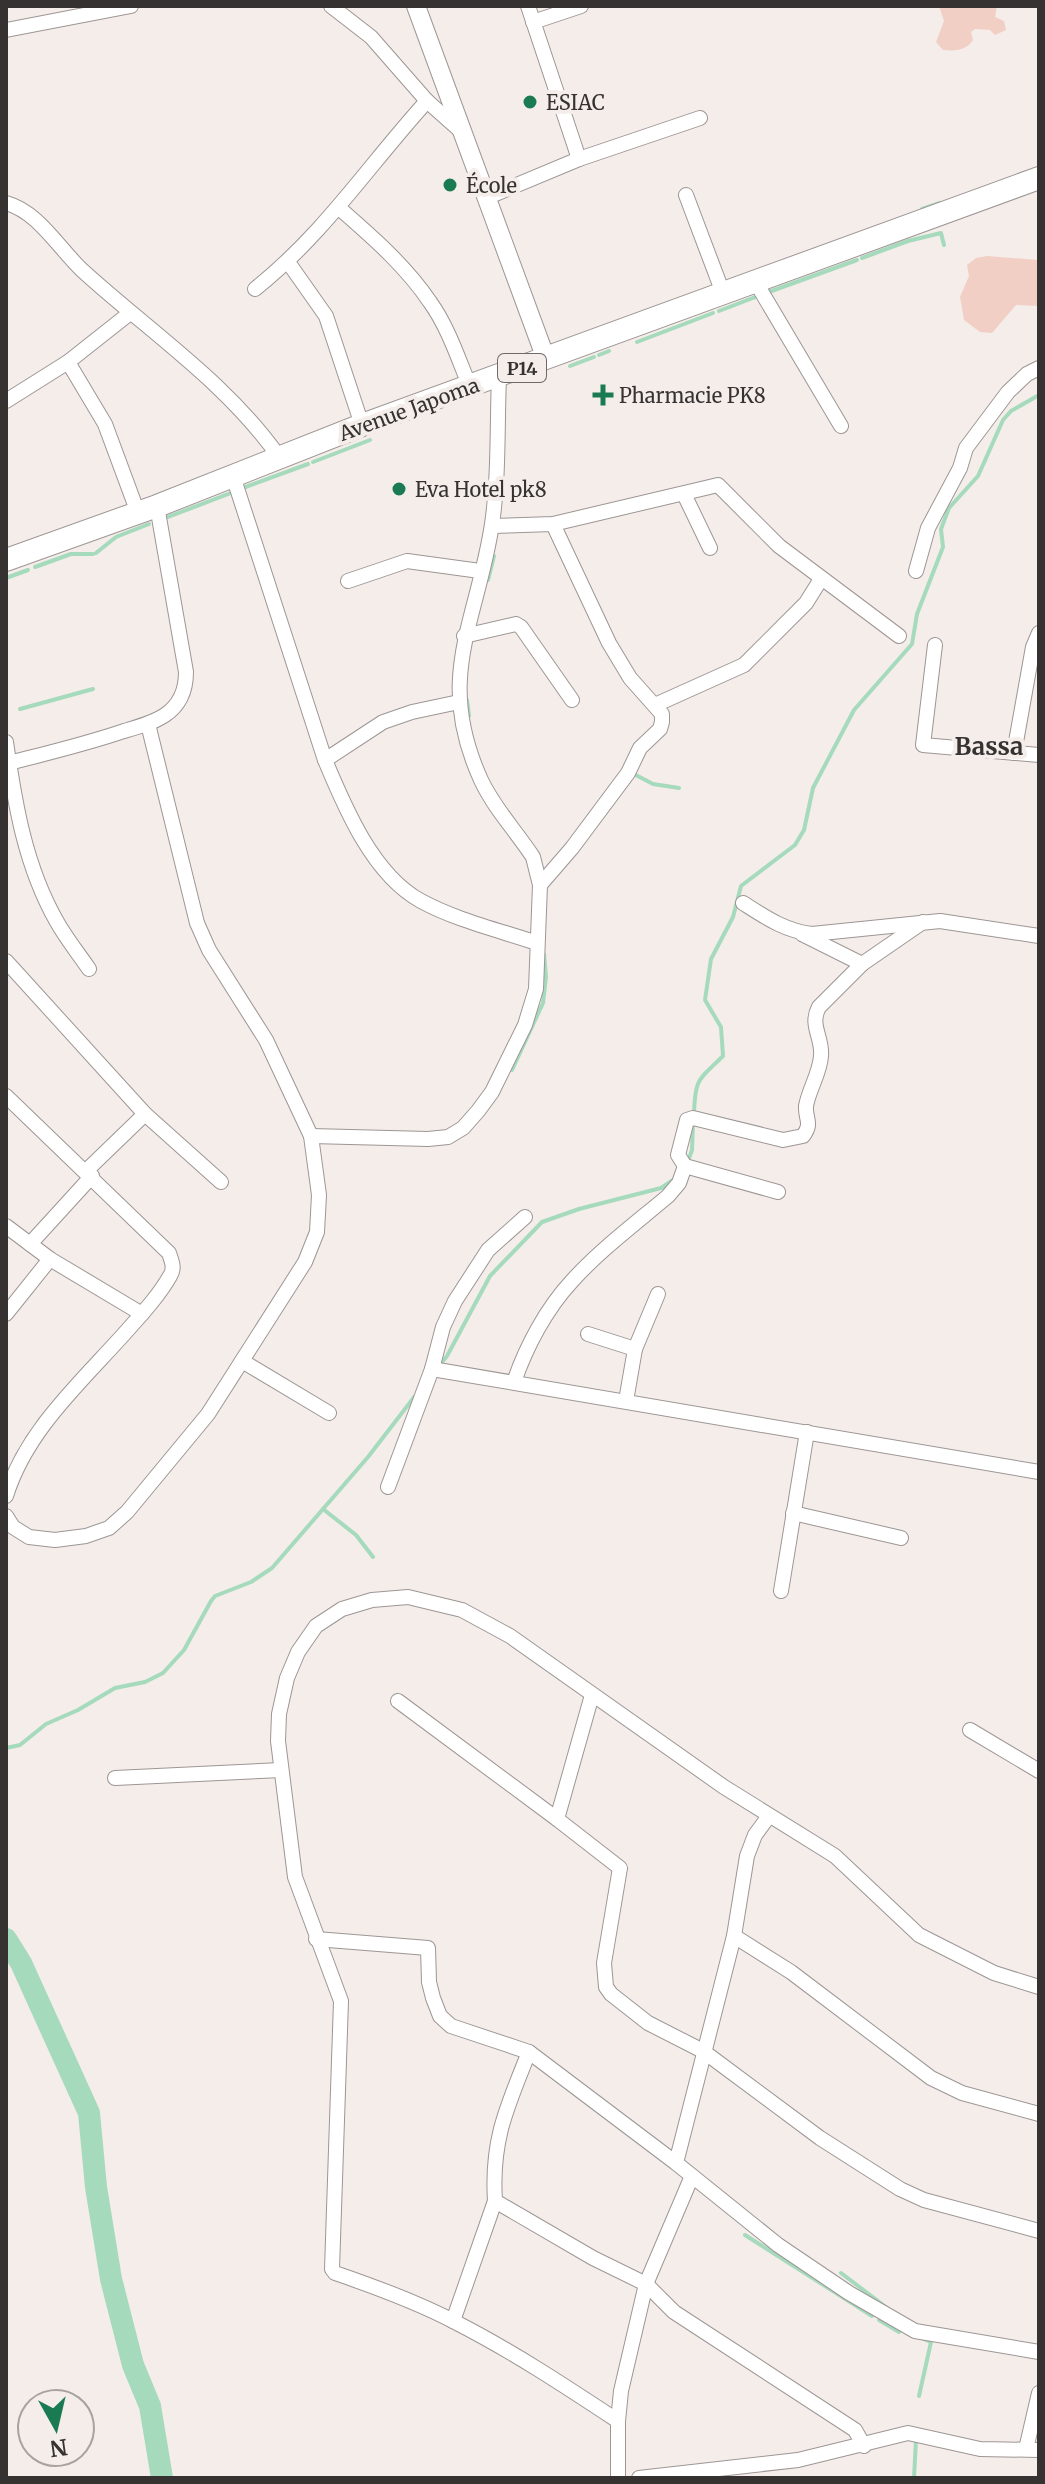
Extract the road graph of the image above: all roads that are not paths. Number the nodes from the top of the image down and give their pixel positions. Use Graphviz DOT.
graph roads {
  1 [pos="131,6"];
  2 [pos="331,6"];
  3 [pos="416,6"];
  4 [pos="528,6"];
  5 [pos="581,6"];
  6 [pos="533,22"];
  7 [pos="6,30"];
  8 [pos="427,101"];
  9 [pos="700,118"];
  10 [pos="464,134"];
  11 [pos="579,159"];
  12 [pos="1039,178"];
  13 [pos="686,195"];
  14 [pos="488,197"];
  15 [pos="7,201"];
  16 [pos="339,208"];
  17 [pos="288,262"];
  18 [pos="755,281"];
  19 [pos="255,289"];
  20 [pos="723,293"];
  21 [pos="130,313"];
  22 [pos="546,359"];
  23 [pos="68,362"];
  24 [pos="1039,368"];
  25 [pos="499,377"];
  26 [pos="470,387"];
  27 [pos="6,401"];
  28 [pos="362,425"];
  29 [pos="841,426"];
  30 [pos="279,457"];
  31 [pos="233,476"];
  32 [pos="684,494"];
  33 [pos="148,510"];
  34 [pos="553,524"];
  35 [pos="492,526"];
  36 [pos="710,548"];
  37 [pos="6,560"];
  38 [pos="480,571"];
  39 [pos="916,571"];
  40 [pos="821,579"];
  41 [pos="348,581"];
  42 [pos="464,636"];
  43 [pos="899,636"];
  44 [pos="1037,643"];
  45 [pos="935,645"];
  46 [pos="572,700"];
  47 [pos="459,702"];
  48 [pos="655,705"];
  49 [pos="148,724"];
  50 [pos="6,742"];
  51 [pos="1014,753"];
  52 [pos="1039,755"];
  53 [pos="325,760"];
  54 [pos="9,763"];
  55 [pos="540,885"];
  56 [pos="743,903"];
  57 [pos="923,922"];
  58 [pos="784,928"];
  59 [pos="1039,936"];
  60 [pos="537,943"];
  61 [pos="6,961"];
  62 [pos="862,964"];
  63 [pos="89,969"];
  64 [pos="6,1096"];
  65 [pos="145,1114"];
  66 [pos="311,1136"];
  67 [pos="685,1166"];
  68 [pos="89,1174"];
  69 [pos="221,1182"];
  70 [pos="778,1192"];
  71 [pos="525,1217"];
  72 [pos="6,1226"];
  73 [pos="30,1244"];
  74 [pos="50,1259"];
  75 [pos="658,1294"];
  76 [pos="9,1303"];
  77 [pos="142,1314"];
  78 [pos="588,1334"];
  79 [pos="635,1349"];
  80 [pos="242,1361"];
  81 [pos="432,1369"];
  82 [pos="514,1382"];
  83 [pos="626,1401"];
  84 [pos="329,1413"];
  85 [pos="807,1432"];
  86 [pos="1039,1472"];
  87 [pos="388,1487"];
  88 [pos="6,1496"];
  89 [pos="793,1513"];
  90 [pos="6,1516"];
  91 [pos="901,1538"];
  92 [pos="781,1591"];
  93 [pos="592,1695"];
  94 [pos="398,1701"];
  95 [pos="970,1730"];
  96 [pos="281,1770"];
  97 [pos="1039,1771"];
  98 [pos="115,1778"];
  99 [pos="769,1816"];
  100 [pos="557,1819"];
  101 [pos="734,1936"];
  102 [pos="316,1939"];
  103 [pos="1039,1987"];
  104 [pos="703,2051"];
  105 [pos="529,2052"];
  106 [pos="1039,2114"];
  107 [pos="676,2163"];
  108 [pos="692,2176"];
  109 [pos="495,2201"];
  110 [pos="1039,2231"];
  111 [pos="646,2284"];
  112 [pos="453,2321"];
  113 [pos="1039,2352"];
  114 [pos="1039,2393"];
  115 [pos="618,2421"];
  116 [pos="864,2446"];
  117 [pos="1032,2450"];
  118 [pos="618,2478"];
  119 [pos="639,2478"];
  1 -- 7 [label="street"];
  2 -- 8 [label="street"];
  3 -- 10 [label="street"];
  4 -- 6 [label="street"];
  5 -- 6 [label="street"];
  6 -- 11 [label="street"];
  8 -- 10 [label="street"];
  8 -- 16 [label="street"];
  9 -- 11 [label="street"];
  10 -- 14 [label="street"];
  11 -- 14 [label="street"];
  12 -- 18 [label="main road, Avenue Japoma / P14"];
  13 -- 20 [label="street"];
  14 -- 22 [label="street"];
  15 -- 21 [label="street"];
  16 -- 17 [label="street"];
  16 -- 26 [label="street"];
  17 -- 19 [label="street"];
  17 -- 28 [label="street"];
  18 -- 20 [label="main road, Avenue Japoma / P14"];
  18 -- 29 [label="street"];
  20 -- 22 [label="main road, Avenue Japoma / P14"];
  21 -- 23 [label="street"];
  21 -- 30 [label="street"];
  22 -- 25 [label="main road, Avenue Japoma / P14"];
  23 -- 27 [label="street"];
  23 -- 33 [label="street"];
  24 -- 39 [label="street"];
  25 -- 26 [label="main road, Avenue Japoma / P14"];
  25 -- 35 [label="street"];
  26 -- 28 [label="main road, Avenue Japoma / P14"];
  28 -- 30 [label="main road, Avenue Japoma / P14"];
  30 -- 31 [label="main road, Avenue Japoma / P14"];
  31 -- 33 [label="main road, Avenue Japoma / P14"];
  31 -- 53 [label="street"];
  32 -- 34 [label="street"];
  32 -- 36 [label="street"];
  32 -- 40 [label="street"];
  33 -- 37 [label="main road, Avenue Japoma / P14"];
  33 -- 49 [label="street"];
  34 -- 35 [label="street"];
  34 -- 48 [label="street"];
  35 -- 38 [label="street"];
  38 -- 41 [label="street"];
  38 -- 42 [label="street"];
  40 -- 43 [label="street"];
  40 -- 48 [label="street"];
  42 -- 46 [label="street"];
  42 -- 47 [label="street"];
  44 -- 51 [label="street"];
  45 -- 51 [label="street"];
  47 -- 53 [label="street"];
  47 -- 55 [label="street"];
  48 -- 55 [label="street"];
  49 -- 54 [label="street"];
  49 -- 66 [label="street"];
  50 -- 54 [label="street"];
  51 -- 52 [label="street"];
  53 -- 60 [label="street"];
  54 -- 63 [label="street"];
  55 -- 60 [label="street"];
  56 -- 58 [label="street"];
  57 -- 58 [label="street"];
  57 -- 59 [label="street"];
  57 -- 62 [label="street"];
  58 -- 62 [label="street"];
  60 -- 66 [label="street"];
  61 -- 65 [label="street"];
  62 -- 67 [label="street"];
  64 -- 68 [label="street"];
  65 -- 68 [label="street"];
  65 -- 69 [label="street"];
  66 -- 80 [label="street"];
  67 -- 70 [label="street"];
  67 -- 82 [label="street"];
  68 -- 73 [label="street"];
  68 -- 77 [label="street"];
  71 -- 81 [label="street"];
  72 -- 73 [label="street"];
  73 -- 74 [label="street"];
  74 -- 76 [label="street"];
  74 -- 77 [label="street"];
  75 -- 79 [label="street"];
  77 -- 88 [label="street"];
  78 -- 79 [label="street"];
  79 -- 83 [label="street"];
  80 -- 84 [label="street"];
  80 -- 90 [label="street"];
  81 -- 82 [label="street"];
  81 -- 87 [label="street"];
  82 -- 83 [label="street"];
  83 -- 85 [label="street"];
  85 -- 86 [label="street"];
  85 -- 89 [label="street"];
  89 -- 91 [label="street"];
  89 -- 92 [label="street"];
  93 -- 96 [label="street"];
  93 -- 99 [label="street"];
  93 -- 100 [label="street"];
  94 -- 100 [label="street"];
  95 -- 97 [label="street"];
  96 -- 98 [label="street"];
  96 -- 102 [label="street"];
  99 -- 101 [label="street"];
  99 -- 103 [label="street"];
  100 -- 104 [label="street"];
  101 -- 104 [label="street"];
  101 -- 106 [label="street"];
  102 -- 105 [label="street"];
  102 -- 112 [label="street"];
  104 -- 107 [label="street"];
  104 -- 110 [label="street"];
  105 -- 107 [label="street"];
  105 -- 109 [label="street"];
  107 -- 108 [label="street"];
  108 -- 111 [label="street"];
  108 -- 113 [label="street"];
  109 -- 111 [label="street"];
  109 -- 112 [label="street"];
  111 -- 115 [label="street"];
  111 -- 116 [label="street"];
  112 -- 115 [label="street"];
  114 -- 117 [label="street"];
  115 -- 118 [label="street"];
  116 -- 117 [label="street"];
  116 -- 119 [label="street"];
}
